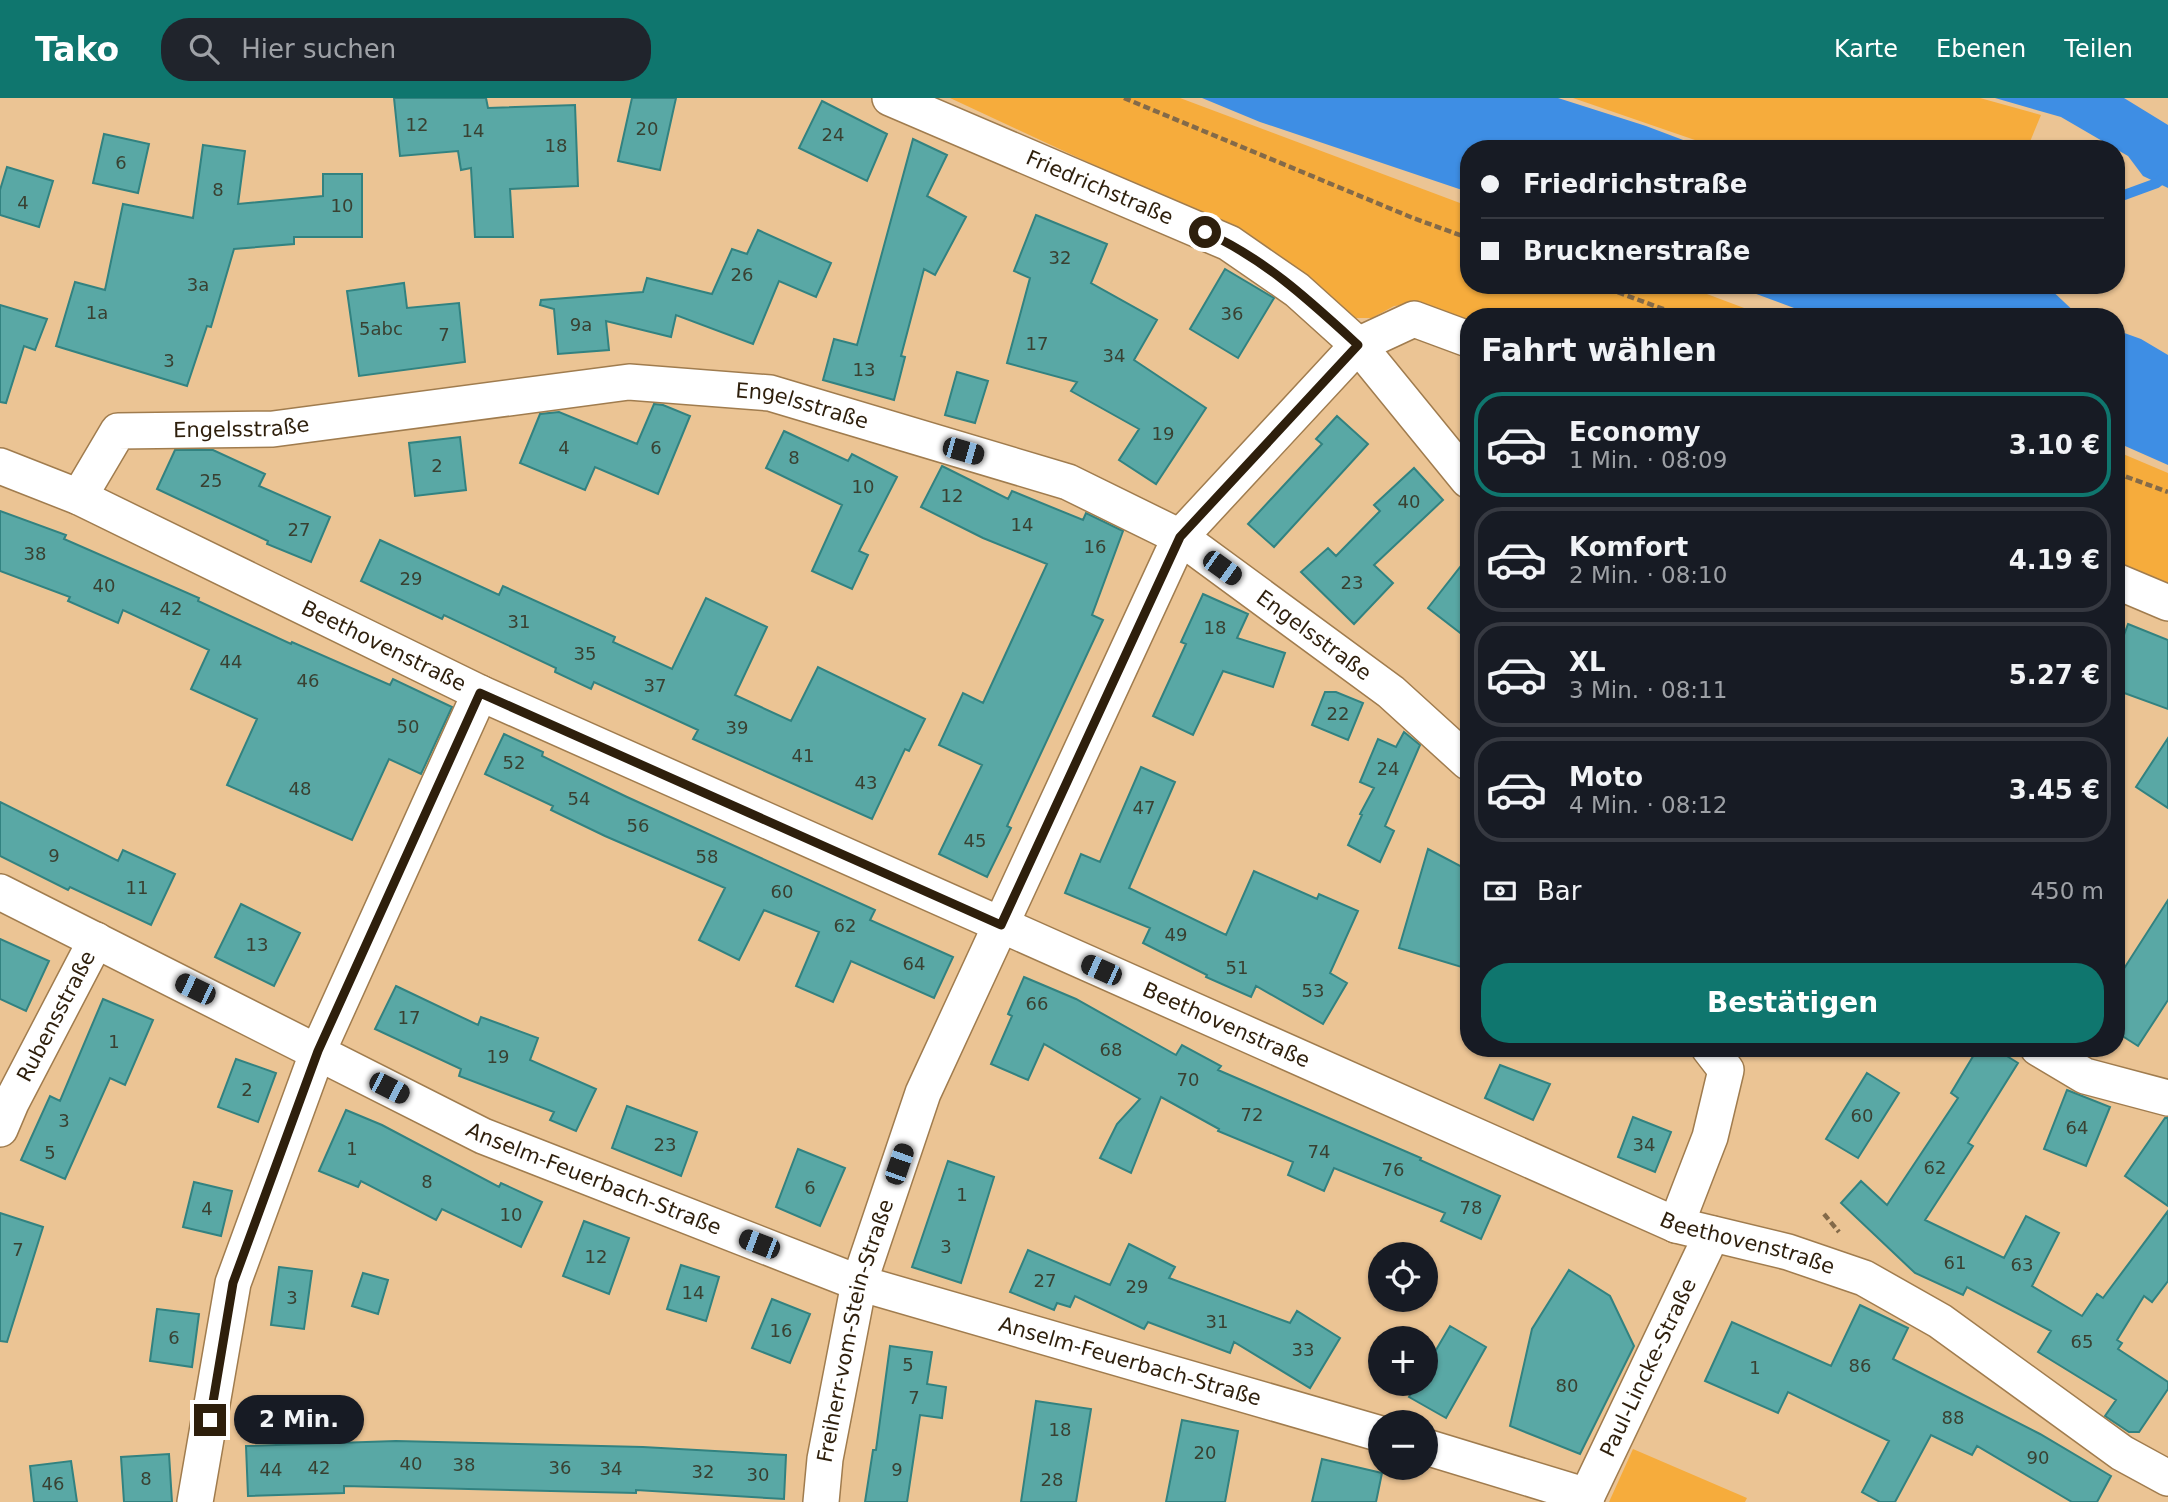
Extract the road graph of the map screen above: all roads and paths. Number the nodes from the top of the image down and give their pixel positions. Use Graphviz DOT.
graph roads {
  1 [pos="890,98"];
  2 [pos="1124,98"];
  3 [pos="1460,235"];
  4 [pos="1622,294"];
  5 [pos="1661,308"];
  6 [pos="1460,336"];
  7 [pos="1358,345"];
  8 [pos="0,466"];
  9 [pos="1460,470"];
  10 [pos="2125,476"];
  11 [pos="2168,492"];
  12 [pos="79,496"];
  13 [pos="1180,537"];
  14 [pos="2125,585"];
  15 [pos="2168,603"];
  16 [pos="480,693"];
  17 [pos="1460,755"];
  18 [pos="0,892"];
  19 [pos="1001,925"];
  20 [pos="96,940"];
  21 [pos="318,1051"];
  22 [pos="1716,1057"];
  23 [pos="2053,1057"];
  24 [pos="2168,1098"];
  25 [pos="0,1129"];
  26 [pos="1676,1225"];
  27 [pos="1712,1234"];
  28 [pos="859,1283"];
  29 [pos="1368,1430"];
  30 [pos="1438,1451"];
  31 [pos="2168,1478"];
  32 [pos="1585,1499"];
  33 [pos="195,1502"];
  34 [pos="821,1502"];
  1 -- 7 [label="street, Friedrichstraße"];
  2 -- 3 [label="path"];
  4 -- 5 [label="path"];
  6 -- 7 [label="street, Freiherr-vom-Stein-Straße"];
  7 -- 9 [label="street, Friedrichstraße"];
  7 -- 13 [label="street, Freiherr-vom-Stein-Straße"];
  8 -- 12 [label="street, Beethovenstraße"];
  10 -- 11 [label="path"];
  12 -- 13 [label="street, Engelsstraße"];
  12 -- 16 [label="street, Beethovenstraße"];
  13 -- 17 [label="street, Engelsstraße"];
  13 -- 19 [label="street, Freiherr-vom-Stein-Straße"];
  14 -- 15 [label="street"];
  16 -- 19 [label="street, Beethovenstraße"];
  16 -- 21 [label="street"];
  18 -- 20 [label="street, Anselm-Feuerbach-Straße"];
  19 -- 26 [label="street, Beethovenstraße"];
  19 -- 28 [label="street, Freiherr-vom-Stein-Straße"];
  20 -- 21 [label="street, Anselm-Feuerbach-Straße"];
  20 -- 25 [label="street, Rubensstraße"];
  21 -- 28 [label="street, Anselm-Feuerbach-Straße"];
  21 -- 33 [label="street"];
  22 -- 26 [label="street"];
  23 -- 24 [label="street"];
  26 -- 27 [label="street, Beethovenstraße"];
  27 -- 31 [label="street, Beethovenstraße"];
  27 -- 32 [label="street, Paul-Lincke-Straße"];
  28 -- 29 [label="street, Anselm-Feuerbach-Straße"];
  28 -- 34 [label="street, Freiherr-vom-Stein-Straße"];
  30 -- 32 [label="street"];
}
